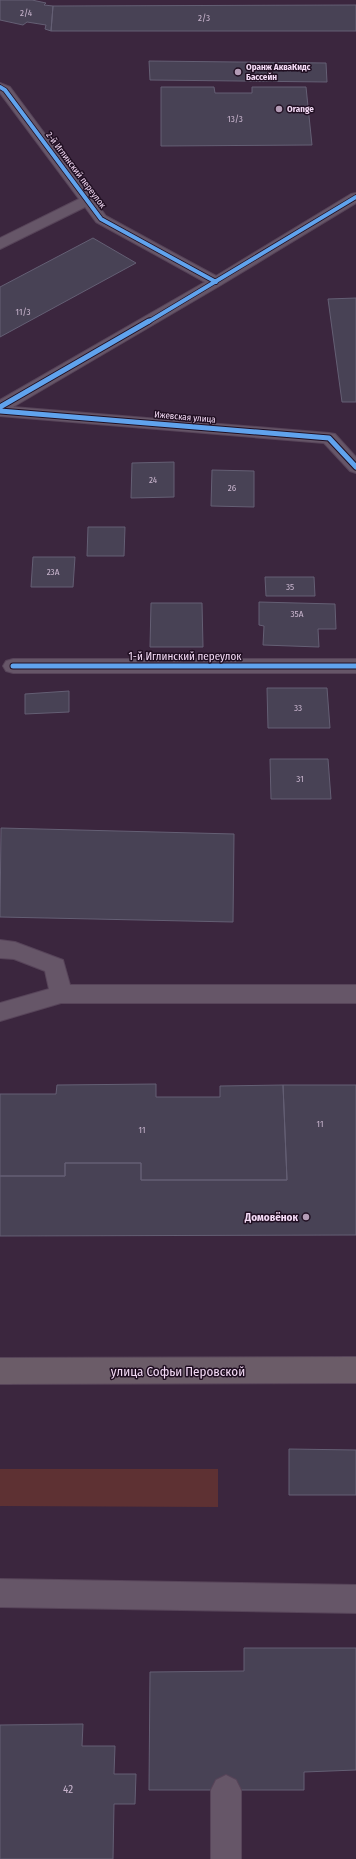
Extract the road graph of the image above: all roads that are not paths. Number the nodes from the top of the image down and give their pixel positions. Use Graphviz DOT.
graph roads {
  1 [pos="0,87"];
  2 [pos="356,197"];
  3 [pos="88,200"];
  4 [pos="0,244"];
  5 [pos="216,282"];
  6 [pos="0,407"];
  7 [pos="0,411"];
  8 [pos="356,467"];
  9 [pos="7,666"];
  10 [pos="356,666"];
  11 [pos="0,949"];
  12 [pos="61,994"];
  13 [pos="356,994"];
  14 [pos="0,1012"];
  15 [pos="356,1370"];
  16 [pos="0,1371"];
  17 [pos="0,1594"];
  18 [pos="356,1599"];
  19 [pos="226,1790"];
  20 [pos="226,1859"];
  1 -- 3 [label="street, 2-й Иглинский переулок"];
  2 -- 5 [label="street"];
  3 -- 4 [label="street"];
  3 -- 5 [label="street, 2-й Иглинский переулок"];
  5 -- 6 [label="street"];
  7 -- 8 [label="street, Ижевская улица"];
  9 -- 10 [label="street, 1-й Иглинский переулок"];
  11 -- 12 [label="lane"];
  12 -- 13 [label="lane"];
  12 -- 14 [label="lane"];
  15 -- 16 [label="main road, улица Софьи Перовской"];
  17 -- 18 [label="lane"];
  19 -- 20 [label="lane"];
}
